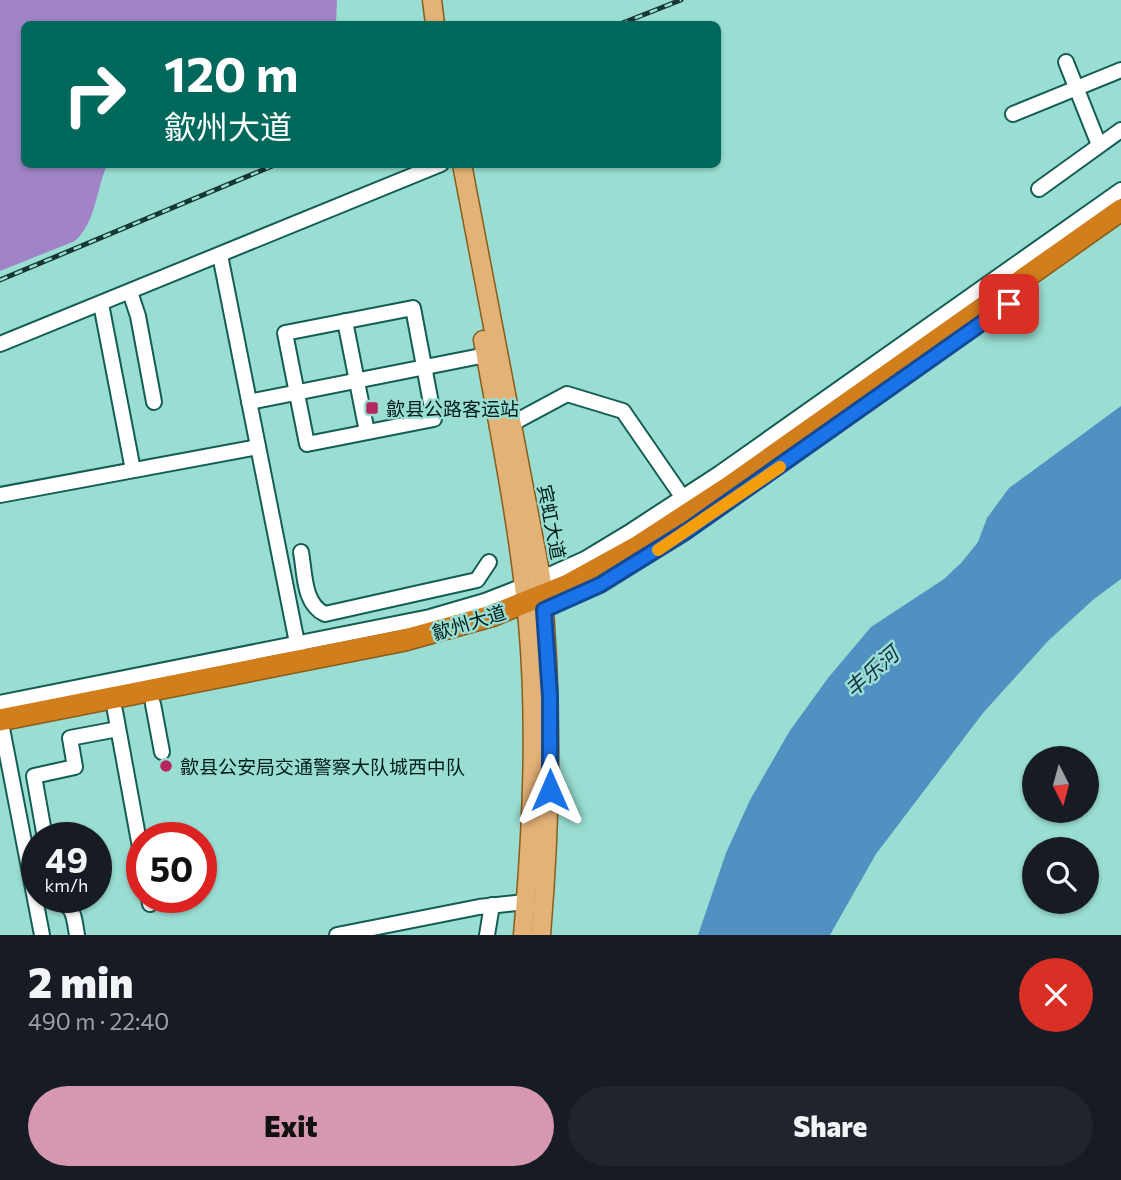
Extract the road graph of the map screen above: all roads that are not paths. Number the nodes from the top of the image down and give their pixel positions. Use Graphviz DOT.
graph roads {
  1 [pos="420,0"];
  2 [pos="432,0"];
  3 [pos="424,21"];
  4 [pos="435,21"];
  5 [pos="1066,62"];
  6 [pos="1121,70"];
  7 [pos="1077,89"];
  8 [pos="1013,114"];
  9 [pos="1110,137"];
  10 [pos="1121,150"];
  11 [pos="431,168"];
  12 [pos="451,168"];
  13 [pos="463,168"];
  14 [pos="1039,189"];
  15 [pos="1121,190"];
  16 [pos="1121,210"];
  17 [pos="1121,226"];
  18 [pos="220,255"];
  19 [pos="130,292"];
  20 [pos="101,304"];
  21 [pos="345,321"];
  22 [pos="0,344"];
  23 [pos="486,355"];
  24 [pos="424,367"];
  25 [pos="357,380"];
  26 [pos="296,392"];
  27 [pos="153,402"];
  28 [pos="249,402"];
  29 [pos="511,424"];
  30 [pos="367,432"];
  31 [pos="258,447"];
  32 [pos="133,470"];
  33 [pos="0,495"];
  34 [pos="683,498"];
  35 [pos="301,552"];
  36 [pos="489,562"];
  37 [pos="397,598"];
  38 [pos="534,599"];
  39 [pos="401,624"];
  40 [pos="299,653"];
  41 [pos="0,703"];
  42 [pos="153,704"];
  43 [pos="117,720"];
  44 [pos="1,725"];
  45 [pos="162,751"];
  46 [pos="42,822"];
  47 [pos="135,822"];
  48 [pos="21,828"];
  49 [pos="525,902"];
  50 [pos="492,905"];
  51 [pos="38,913"];
  52 [pos="73,913"];
  53 [pos="42,935"];
  54 [pos="77,935"];
  55 [pos="337,935"];
  56 [pos="487,935"];
  57 [pos="523,935"];
  58 [pos="541,935"];
  1 -- 3 [label="main road"];
  2 -- 4 [label="main road"];
  5 -- 7 [label="street"];
  6 -- 7 [label="street"];
  7 -- 8 [label="street"];
  7 -- 9 [label="street"];
  9 -- 10 [label="street"];
  9 -- 14 [label="street"];
  11 -- 18 [label="street"];
  12 -- 23 [label="main road, 宾虹大道"];
  13 -- 29 [label="main road, 宾虹大道"];
  15 -- 34 [label="street"];
  16 -- 38 [label="highway, 歙州大道"];
  17 -- 38 [label="highway, 歙州大道"];
  18 -- 19 [label="street"];
  18 -- 28 [label="street"];
  19 -- 20 [label="street"];
  19 -- 27 [label="street"];
  20 -- 22 [label="street"];
  20 -- 32 [label="street"];
  21 -- 24 [label="street"];
  21 -- 25 [label="street"];
  21 -- 26 [label="street"];
  23 -- 24 [label="street"];
  23 -- 38 [label="main road, 宾虹大道"];
  24 -- 25 [label="street"];
  24 -- 30 [label="street"];
  25 -- 26 [label="street"];
  25 -- 30 [label="street"];
  26 -- 28 [label="street"];
  26 -- 30 [label="street"];
  28 -- 31 [label="street"];
  29 -- 34 [label="street"];
  29 -- 38 [label="main road, 宾虹大道"];
  31 -- 32 [label="street"];
  31 -- 40 [label="street"];
  32 -- 33 [label="street"];
  34 -- 38 [label="street"];
  35 -- 37 [label="street"];
  36 -- 37 [label="street"];
  37 -- 39 [label="street"];
  38 -- 39 [label="street"];
  38 -- 40 [label="highway, 歙州大道"];
  38 -- 42 [label="highway, 歙州大道"];
  38 -- 49 [label="main road, 宾虹大道"];
  38 -- 58 [label="main road, 宾虹大道"];
  39 -- 40 [label="street"];
  40 -- 41 [label="street"];
  40 -- 44 [label="highway, 歙州大道"];
  42 -- 43 [label="highway, 歙州大道"];
  42 -- 45 [label="street"];
  43 -- 44 [label="highway, 歙州大道"];
  43 -- 46 [label="street"];
  43 -- 47 [label="street"];
  44 -- 48 [label="street"];
  49 -- 50 [label="street"];
  49 -- 57 [label="main road, 宾虹大道"];
  50 -- 55 [label="street"];
  50 -- 56 [label="street"];
  51 -- 53 [label="street"];
  52 -- 54 [label="street"];
}
